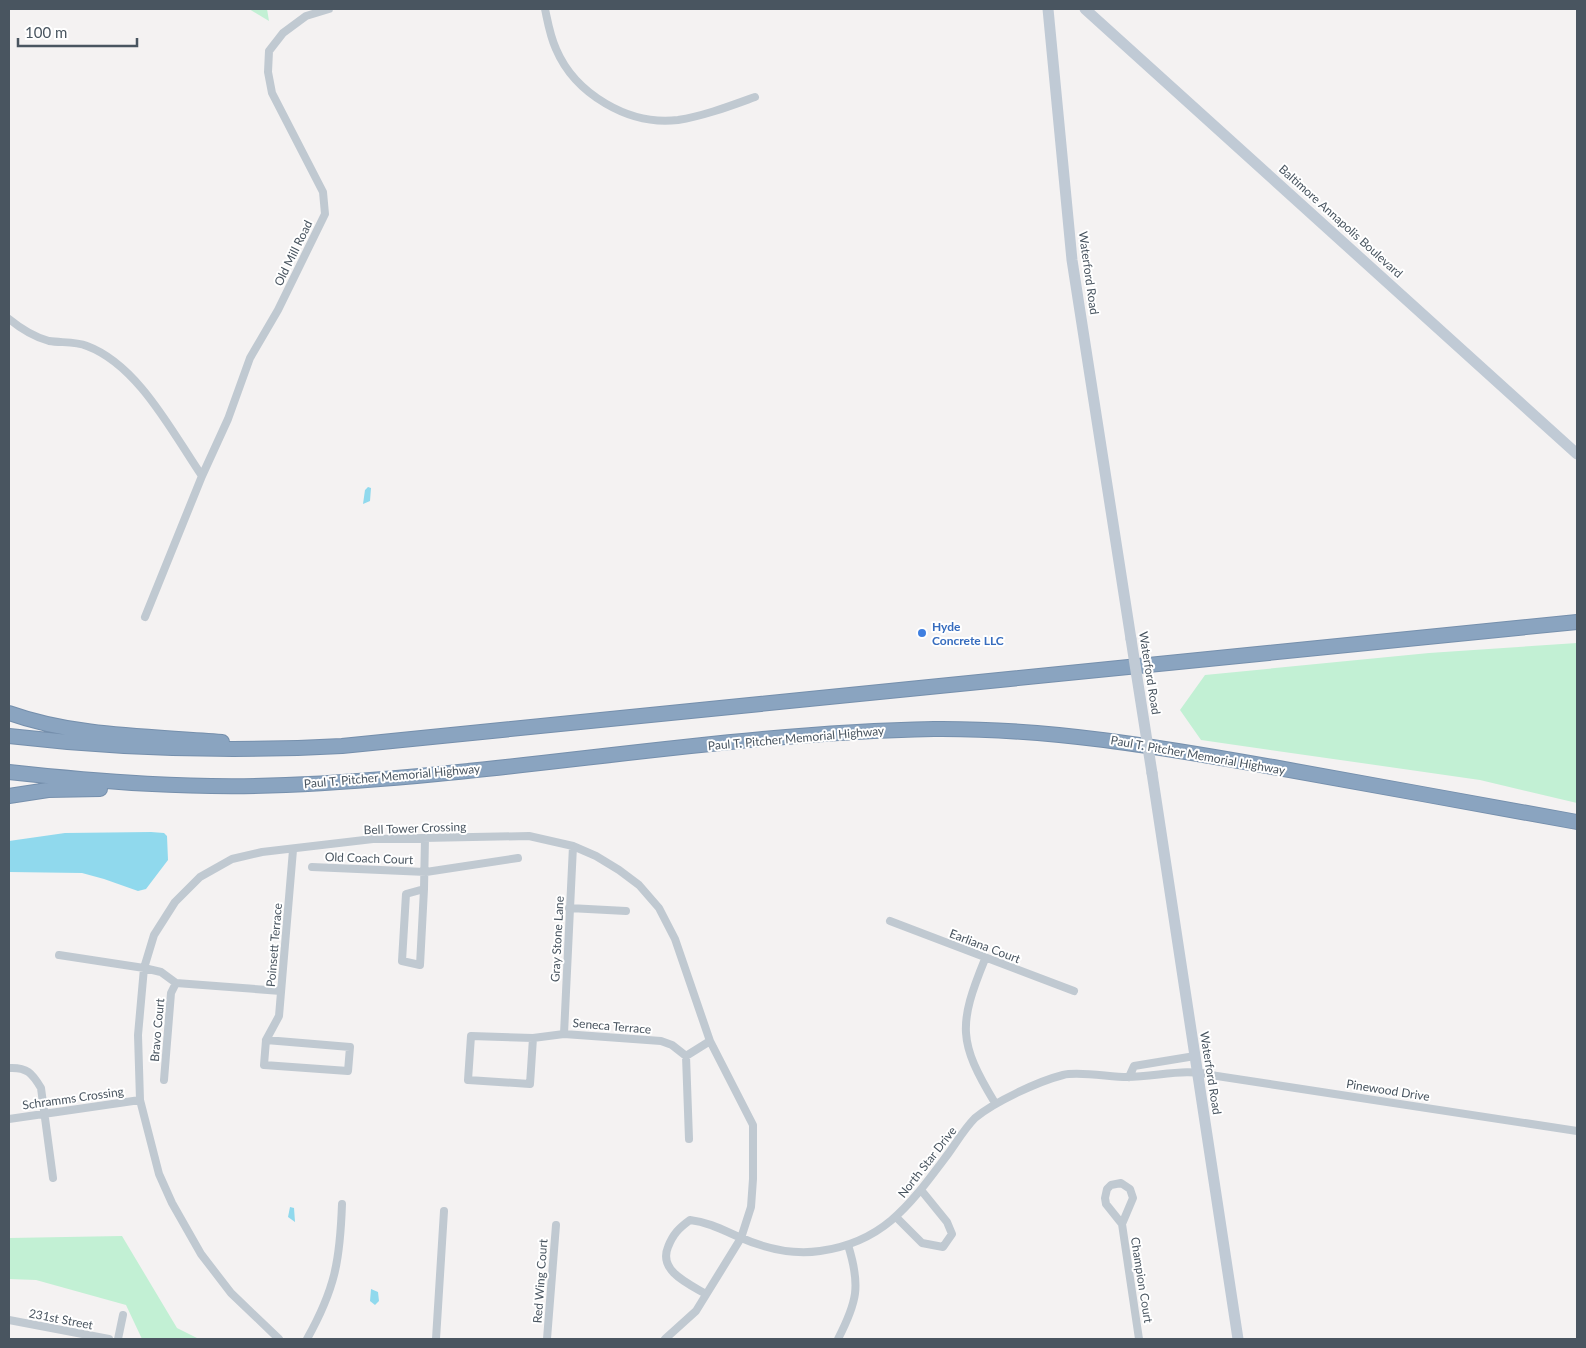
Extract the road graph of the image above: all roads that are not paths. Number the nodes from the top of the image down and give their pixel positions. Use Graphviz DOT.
graph roads {
  1 [pos="329,9"];
  2 [pos="545,9"];
  3 [pos="1048,9"];
  4 [pos="1085,9"];
  5 [pos="755,97"];
  6 [pos="9,319"];
  7 [pos="1577,454"];
  8 [pos="202,476"];
  9 [pos="146,617"];
  10 [pos="1577,622"];
  11 [pos="9,713"];
  12 [pos="9,736"];
  13 [pos="264,750"];
  14 [pos="9,772"];
  15 [pos="230,786"];
  16 [pos="9,796"];
  17 [pos="1577,822"];
  18 [pos="425,838"];
  19 [pos="573,846"];
  20 [pos="292,850"];
  21 [pos="518,858"];
  22 [pos="312,867"];
  23 [pos="426,872"];
  24 [pos="424,889"];
  25 [pos="570,908"];
  26 [pos="626,911"];
  27 [pos="890,921"];
  28 [pos="59,955"];
  29 [pos="985,959"];
  30 [pos="144,968"];
  31 [pos="176,983"];
  32 [pos="281,991"];
  33 [pos="1074,991"];
  34 [pos="564,1034"];
  35 [pos="533,1038"];
  36 [pos="266,1040"];
  37 [pos="710,1041"];
  38 [pos="686,1056"];
  39 [pos="1195,1056"];
  40 [pos="9,1068"];
  41 [pos="1197,1070"];
  42 [pos="1128,1077"];
  43 [pos="164,1080"];
  44 [pos="140,1100"];
  45 [pos="995,1103"];
  46 [pos="45,1114"];
  47 [pos="9,1119"];
  48 [pos="1577,1131"];
  49 [pos="688,1139"];
  50 [pos="53,1178"];
  51 [pos="921,1190"];
  52 [pos="342,1204"];
  53 [pos="444,1211"];
  54 [pos="897,1218"];
  55 [pos="1122,1224"];
  56 [pos="556,1225"];
  57 [pos="741,1238"];
  58 [pos="848,1245"];
  59 [pos="706,1294"];
  60 [pos="123,1315"];
  61 [pos="9,1320"];
  62 [pos="109,1339"];
  63 [pos="118,1339"];
  64 [pos="279,1339"];
  65 [pos="307,1339"];
  66 [pos="436,1339"];
  67 [pos="547,1339"];
  68 [pos="665,1339"];
  69 [pos="838,1339"];
  70 [pos="1139,1339"];
  71 [pos="1238,1339"];
  1 -- 8 [label="street, Old Mill Road"];
  2 -- 5 [label="street"];
  3 -- 39 [label="main road, Waterford Road, bridge"];
  4 -- 7 [label="main road, Baltimore Annapolis Boulevard"];
  6 -- 8 [label="street"];
  8 -- 9 [label="street, Old Mill Road"];
  10 -- 13 [label="highway"];
  11 -- 13 [label="highway"];
  12 -- 13 [label="highway"];
  14 -- 15 [label="highway, Paul T. Pitcher Memorial Highway"];
  15 -- 16 [label="highway"];
  15 -- 17 [label="highway, Paul T. Pitcher Memorial Highway"];
  18 -- 19 [label="street, Bell Tower Crossing"];
  18 -- 20 [label="street, Bell Tower Crossing"];
  18 -- 23 [label="street"];
  19 -- 25 [label="street, Gray Stone Lane"];
  19 -- 37 [label="street, Bell Tower Crossing"];
  20 -- 30 [label="street, Bell Tower Crossing"];
  20 -- 32 [label="street, Poinsett Terrace"];
  21 -- 23 [label="street, Old Coach Court"];
  22 -- 23 [label="street, Old Coach Court"];
  23 -- 24 [label="street"];
  24 -- 24 [label="street"];
  25 -- 26 [label="street"];
  25 -- 34 [label="street, Gray Stone Lane"];
  27 -- 29 [label="street, Earliana Court"];
  28 -- 30 [label="street"];
  29 -- 33 [label="street, Earliana Court"];
  29 -- 45 [label="street"];
  30 -- 31 [label="street"];
  30 -- 44 [label="street, Bell Tower Crossing"];
  31 -- 32 [label="street"];
  31 -- 43 [label="street, Bravo Court"];
  32 -- 36 [label="street, Poinsett Terrace"];
  34 -- 35 [label="street, Seneca Terrace"];
  34 -- 38 [label="street, Seneca Terrace"];
  35 -- 35 [label="street, Seneca Terrace"];
  36 -- 36 [label="street, Poinsett Terrace"];
  37 -- 38 [label="street"];
  37 -- 57 [label="street, Bell Tower Crossing"];
  38 -- 49 [label="street"];
  39 -- 41 [label="main road, Waterford Road"];
  39 -- 42 [label="street"];
  40 -- 46 [label="street"];
  41 -- 42 [label="street, North Star Drive"];
  41 -- 48 [label="street, Pinewood Drive"];
  41 -- 71 [label="main road, Waterford Road"];
  42 -- 45 [label="street, North Star Drive"];
  44 -- 46 [label="street, Schramms Crossing"];
  44 -- 64 [label="street, Bell Tower Crossing"];
  45 -- 51 [label="street, North Star Drive"];
  46 -- 47 [label="street, Schramms Crossing"];
  46 -- 50 [label="street"];
  51 -- 54 [label="street, North Star Drive"];
  51 -- 54 [label="street"];
  52 -- 65 [label="street"];
  53 -- 66 [label="street"];
  54 -- 58 [label="street, North Star Drive"];
  55 -- 55 [label="street, Champion Court"];
  55 -- 70 [label="street, Champion Court"];
  56 -- 67 [label="street, Red Wing Court"];
  57 -- 58 [label="street, North Star Drive"];
  57 -- 59 [label="street, Bell Tower Crossing"];
  57 -- 59 [label="street, North Star Drive"];
  58 -- 69 [label="street"];
  59 -- 68 [label="street, Bell Tower Crossing"];
  60 -- 63 [label="street"];
  61 -- 62 [label="street, 231st Street"];
}
